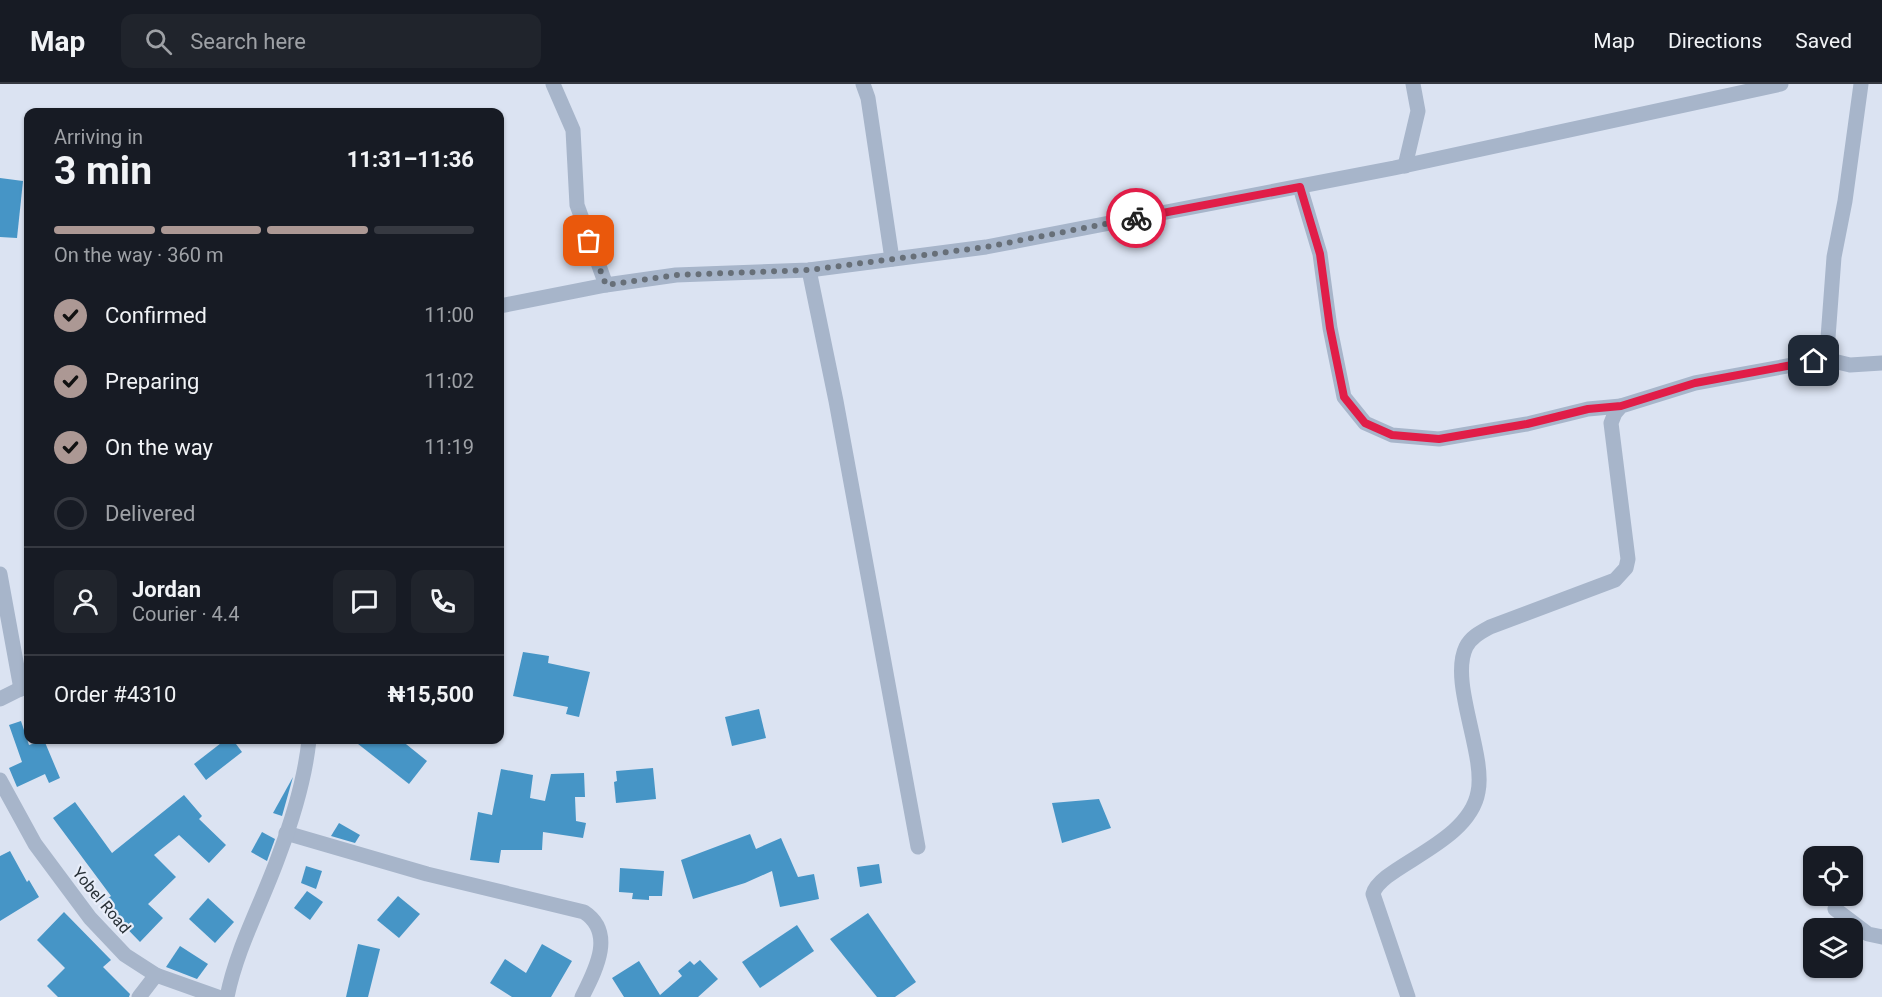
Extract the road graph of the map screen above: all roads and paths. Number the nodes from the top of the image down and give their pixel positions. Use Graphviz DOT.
graph roads {
  1 [pos="553,84"];
  2 [pos="863,84"];
  3 [pos="1413,84"];
  4 [pos="1781,84"];
  5 [pos="1862,84"];
  6 [pos="1405,166"];
  7 [pos="1300,187"];
  8 [pos="892,260"];
  9 [pos="809,270"];
  10 [pos="606,285"];
  11 [pos="504,305"];
  12 [pos="1821,358"];
  13 [pos="1882,363"];
  14 [pos="1621,406"];
  15 [pos="0,574"];
  16 [pos="24,682"];
  17 [pos="24,687"];
  18 [pos="0,699"];
  19 [pos="308,744"];
  20 [pos="0,780"];
  21 [pos="286,833"];
  22 [pos="918,847"];
  23 [pos="1835,909"];
  24 [pos="1882,937"];
  25 [pos="156,975"];
  26 [pos="587,994"];
  27 [pos="139,997"];
  28 [pos="218,997"];
  29 [pos="227,997"];
  30 [pos="1408,997"];
  1 -- 10 [label="street"];
  2 -- 8 [label="street"];
  3 -- 6 [label="street"];
  4 -- 6 [label="street"];
  5 -- 12 [label="street"];
  6 -- 7 [label="street"];
  7 -- 8 [label="street"];
  7 -- 14 [label="street"];
  8 -- 9 [label="street"];
  9 -- 10 [label="street"];
  9 -- 22 [label="street"];
  10 -- 11 [label="street"];
  12 -- 13 [label="street"];
  12 -- 14 [label="street"];
  14 -- 30 [label="street"];
  15 -- 16 [label="street"];
  17 -- 18 [label="street"];
  19 -- 21 [label="street"];
  20 -- 25 [label="street, Yobel Road"];
  21 -- 26 [label="street"];
  21 -- 29 [label="street"];
  23 -- 24 [label="street"];
  25 -- 27 [label="street"];
  25 -- 28 [label="street, Yobel Road"];
}
